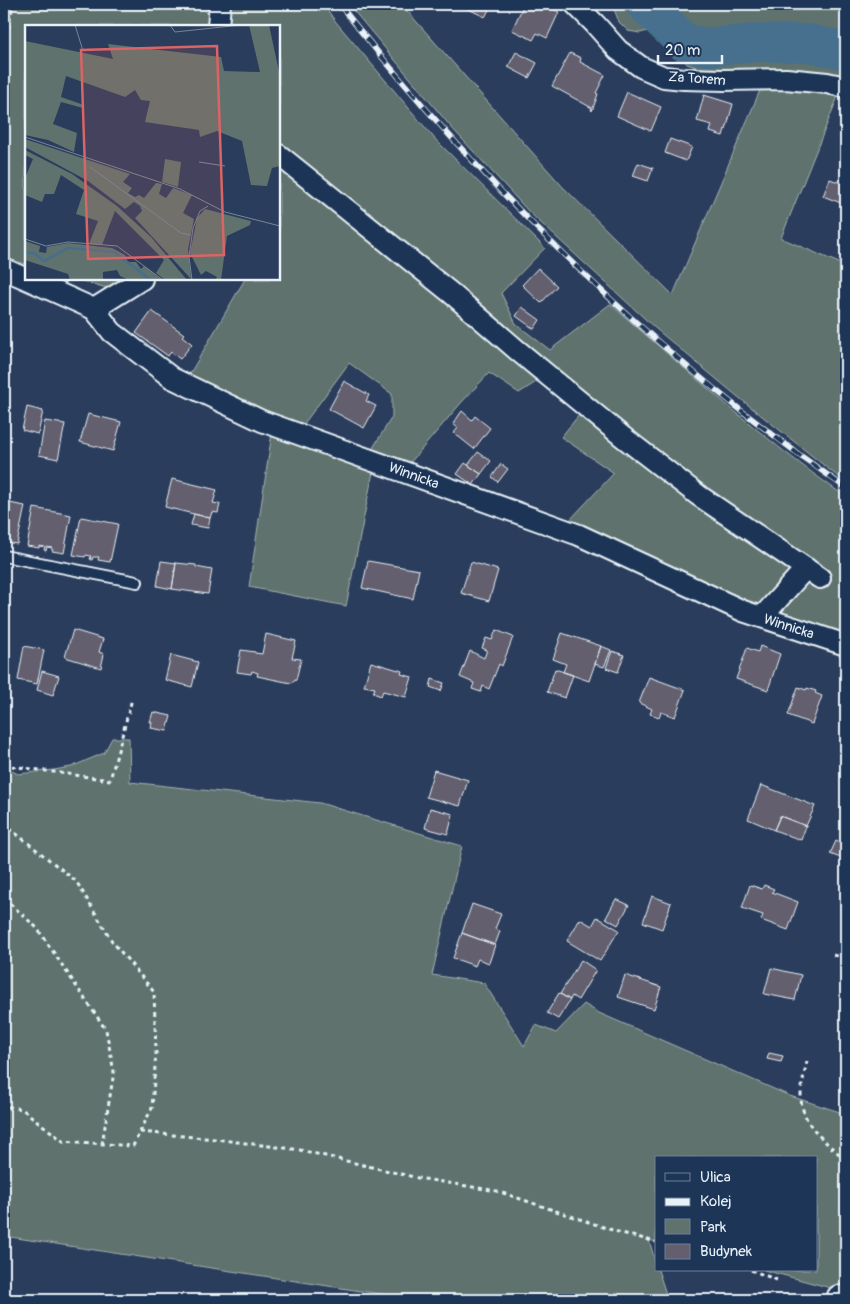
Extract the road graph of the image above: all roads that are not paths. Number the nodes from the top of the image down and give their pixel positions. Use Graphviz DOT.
graph roads {
  1 [pos="220,4"];
  2 [pos="576,4"];
  3 [pos="218,25"];
  4 [pos="846,86"];
  5 [pos="280,156"];
  6 [pos="4,269"];
  7 [pos="25,278"];
  8 [pos="29,280"];
  9 [pos="140,280"];
  10 [pos="94,309"];
  11 [pos="4,556"];
  12 [pos="137,582"];
  13 [pos="762,617"];
  14 [pos="846,645"];
  1 -- 3 [label="street"];
  2 -- 4 [label="street, Za Torem"];
  5 -- 13 [label="street"];
  6 -- 7 [label="street, Winnicka"];
  8 -- 10 [label="street, Winnicka"];
  9 -- 10 [label="street"];
  10 -- 13 [label="street, Winnicka"];
  11 -- 12 [label="lane"];
  13 -- 14 [label="street, Winnicka"];
}
